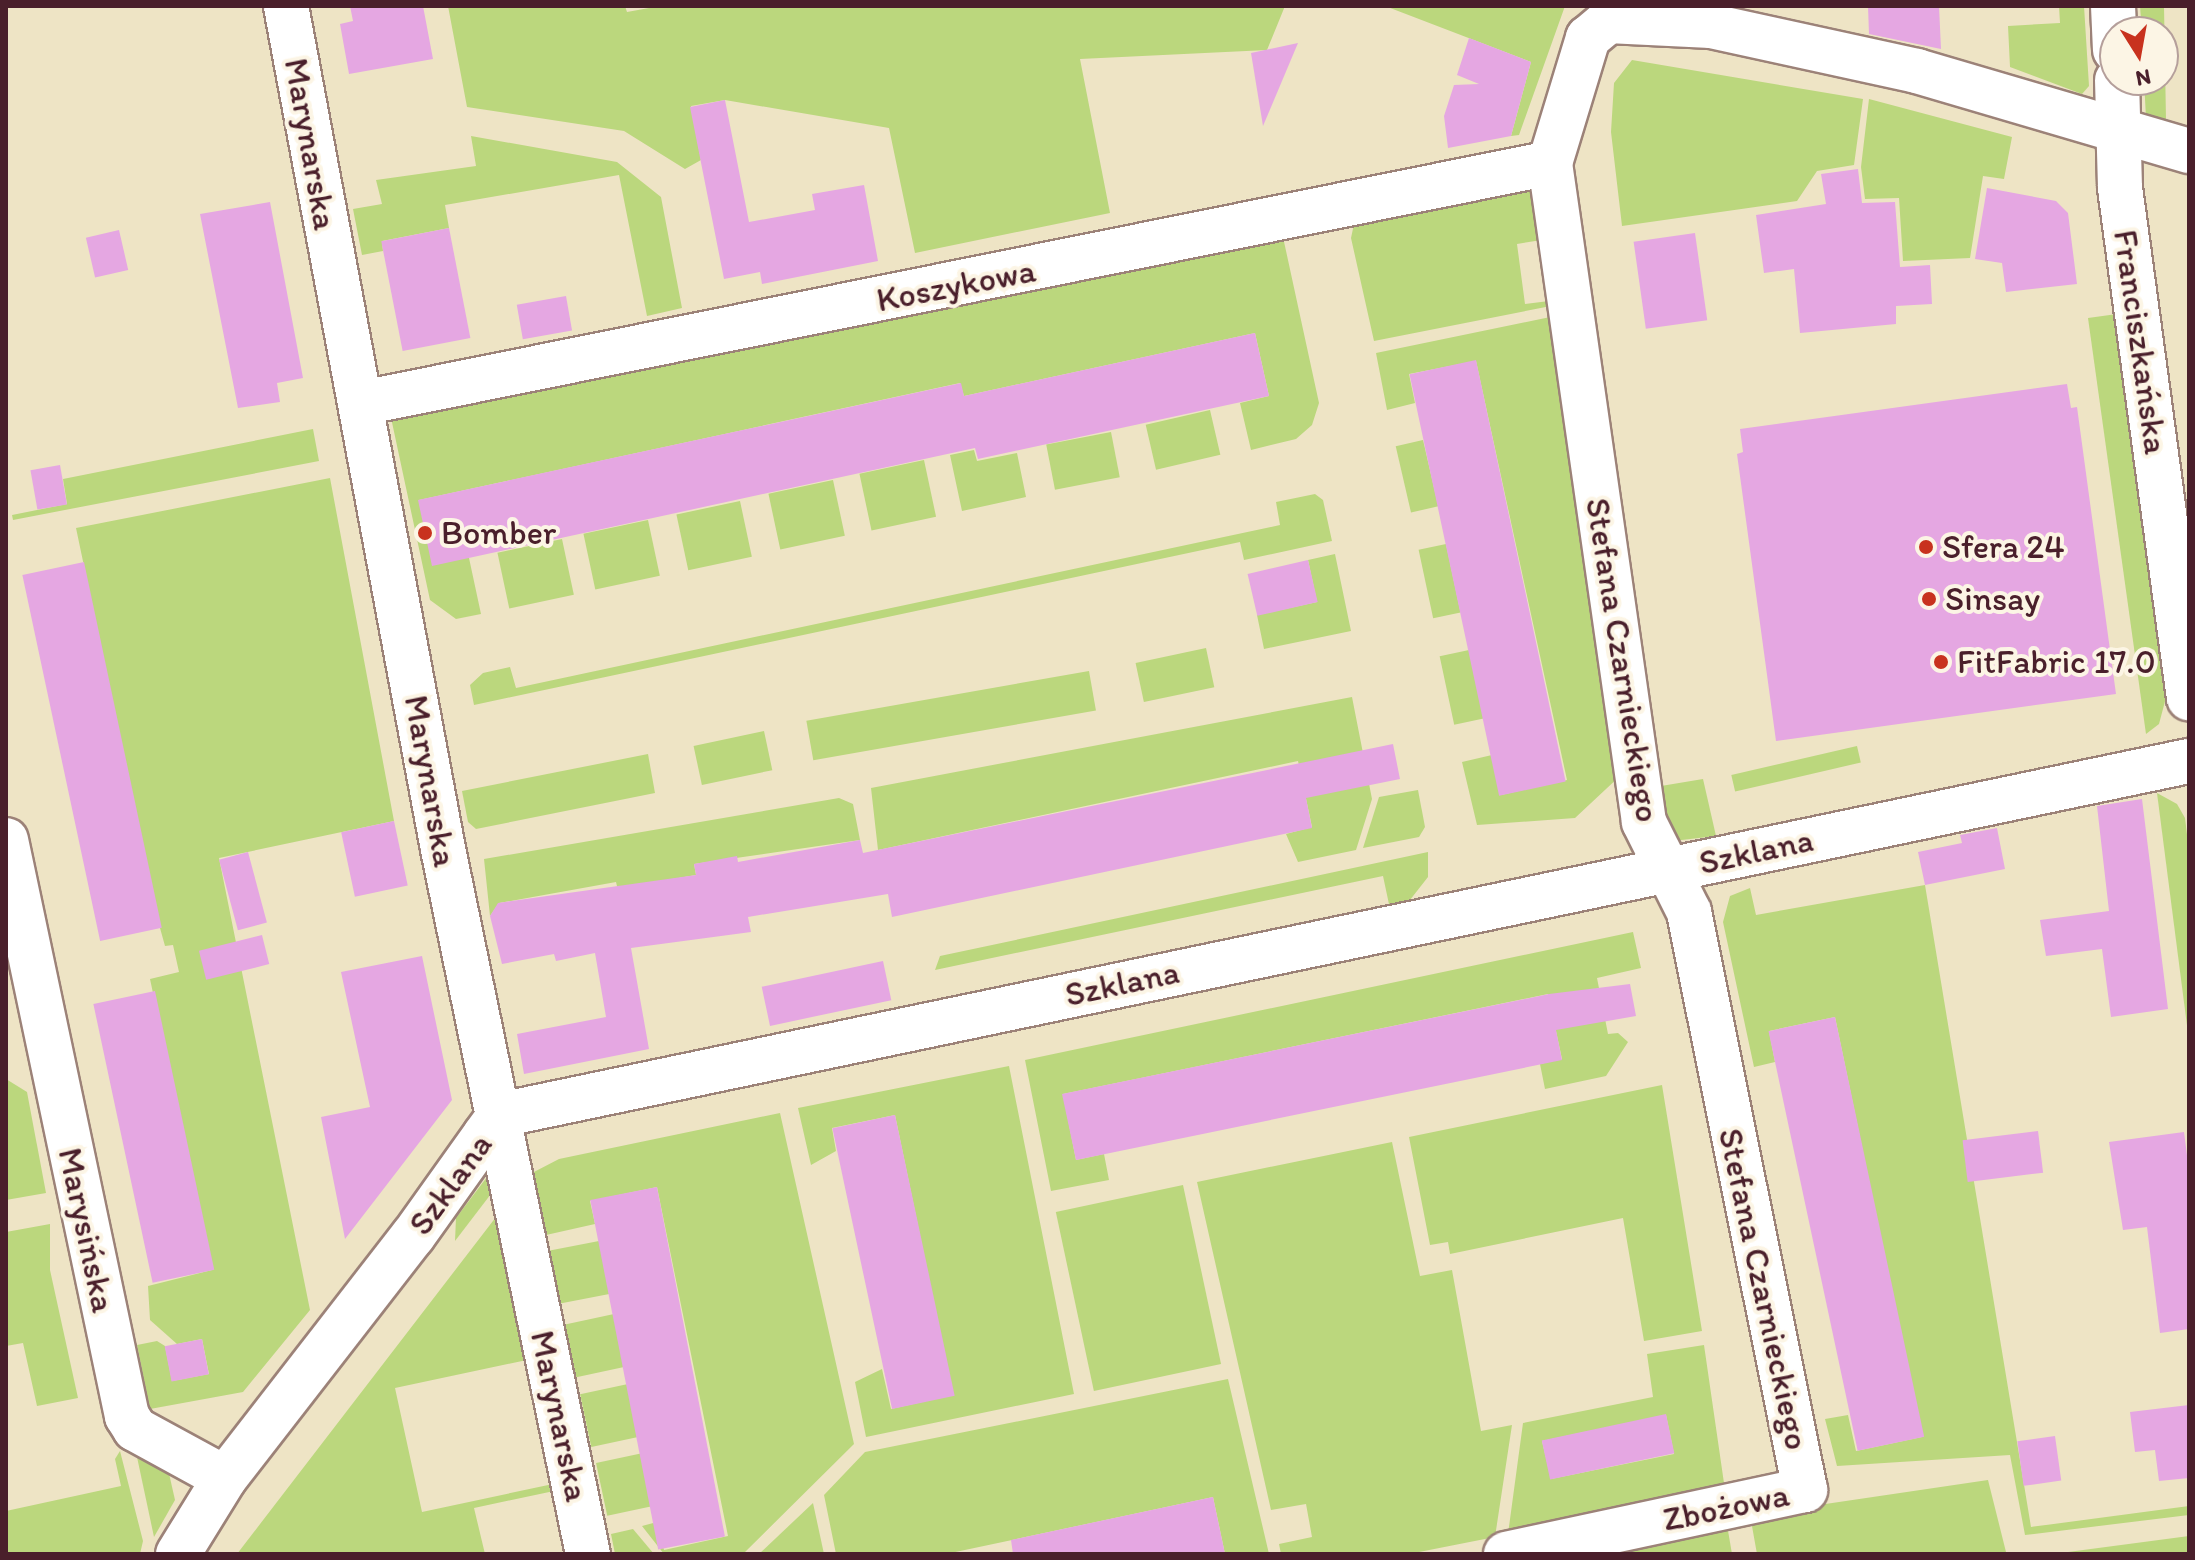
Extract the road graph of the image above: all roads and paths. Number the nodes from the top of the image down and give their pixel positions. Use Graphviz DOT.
graph roads {
  1 [pos="286,6"];
  2 [pos="2118,96"];
  3 [pos="2119,133"];
  4 [pos="2189,151"];
  5 [pos="1550,163"];
  6 [pos="362,403"];
  7 [pos="2189,698"];
  8 [pos="2189,761"];
  9 [pos="6,840"];
  10 [pos="1664,871"];
  11 [pos="496,1120"];
  12 [pos="225,1478"];
  13 [pos="1805,1490"];
  14 [pos="178,1554"];
  15 [pos="588,1554"];
  16 [pos="1506,1554"];
  1 -- 6 [label="street, Marynarska"];
  2 -- 3 [label="street, Franciszkańska"];
  3 -- 4 [label="street"];
  3 -- 5 [label="street, Stefana Czarnieckiego"];
  3 -- 7 [label="street, Franciszkańska"];
  5 -- 6 [label="street, Koszykowa"];
  5 -- 10 [label="street, Stefana Czarnieckiego"];
  6 -- 11 [label="street, Marynarska"];
  8 -- 10 [label="street, Szklana"];
  9 -- 12 [label="street, Marysińska"];
  10 -- 11 [label="street, Szklana"];
  10 -- 13 [label="street, Stefana Czarnieckiego"];
  11 -- 12 [label="street, Szklana"];
  11 -- 15 [label="street, Marynarska"];
  12 -- 14 [label="street"];
  13 -- 16 [label="street, Zbożowa"];
}
